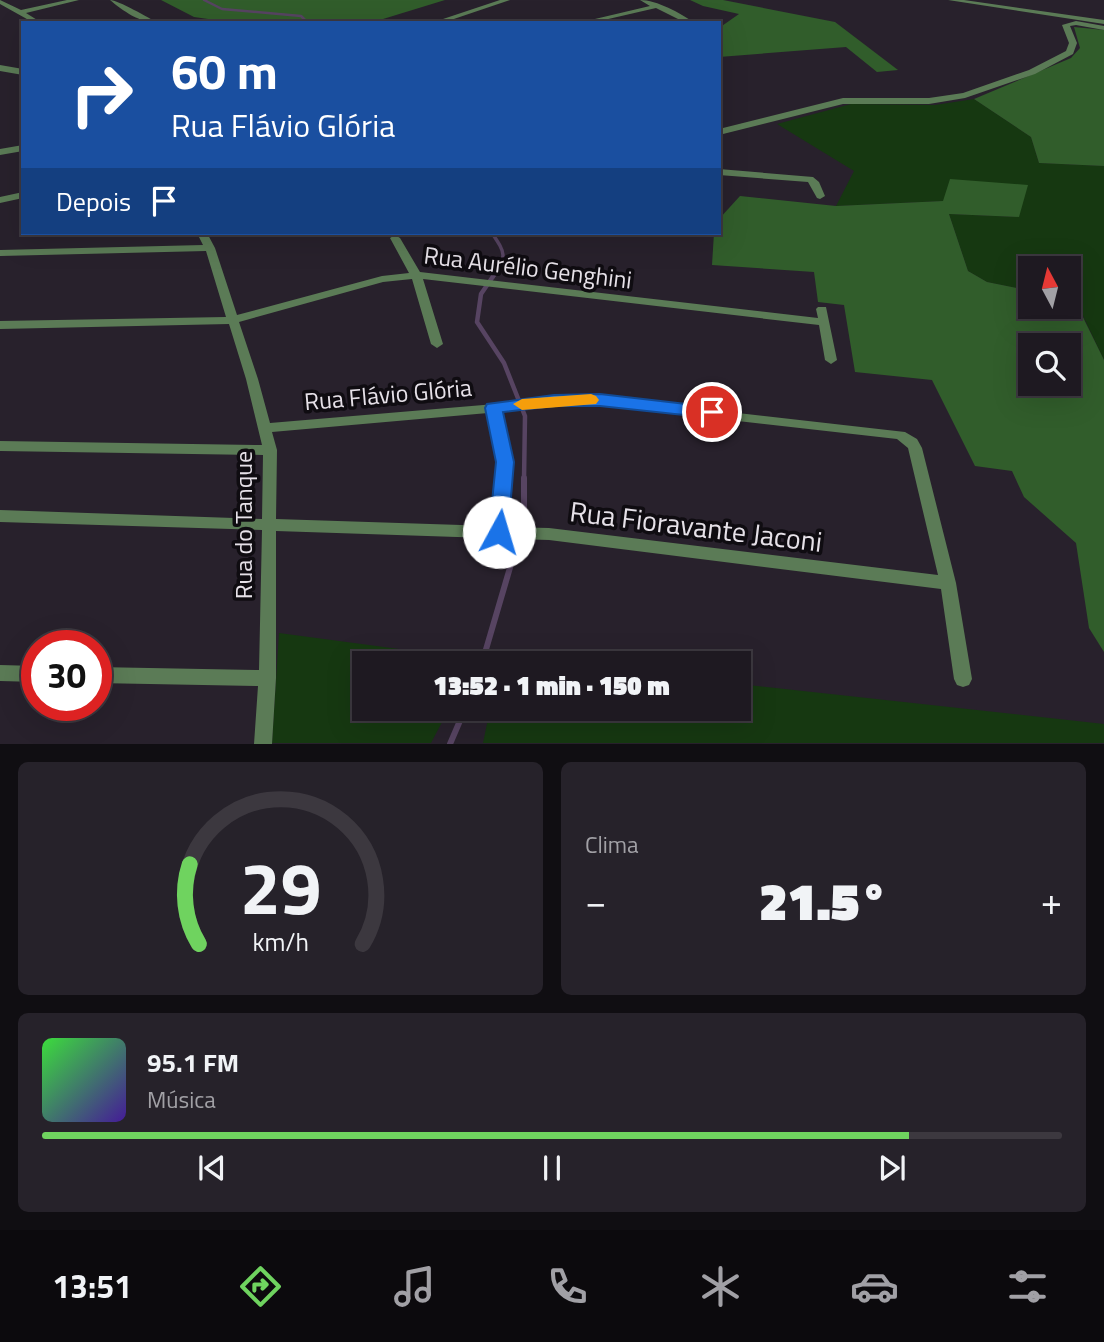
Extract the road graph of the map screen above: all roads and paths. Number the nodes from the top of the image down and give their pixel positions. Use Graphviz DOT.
graph roads {
  1 [pos="76,0"];
  2 [pos="113,0"];
  3 [pos="507,0"];
  4 [pos="643,0"];
  5 [pos="951,0"];
  6 [pos="0,1"];
  7 [pos="658,6"];
  8 [pos="20,12"];
  9 [pos="36,21"];
  10 [pos="150,21"];
  11 [pos="439,21"];
  12 [pos="590,21"];
  13 [pos="688,21"];
  14 [pos="1104,23"];
  15 [pos="1104,28"];
  16 [pos="0,68"];
  17 [pos="21,72"];
  18 [pos="721,132"];
  19 [pos="21,148"];
  20 [pos="0,152"];
  21 [pos="721,172"];
  22 [pos="21,195"];
  23 [pos="820,196"];
  24 [pos="0,200"];
  25 [pos="203,235"];
  26 [pos="395,238"];
  27 [pos="210,248"];
  28 [pos="0,253"];
  29 [pos="416,275"];
  30 [pos="233,320"];
  31 [pos="0,325"];
  32 [pos="437,344"];
  33 [pos="831,360"];
  34 [pos="495,407"];
  35 [pos="265,428"];
  36 [pos="0,446"];
  37 [pos="270,450"];
  38 [pos="0,516"];
  39 [pos="268,525"];
  40 [pos="504,532"];
  41 [pos="549,534"];
  42 [pos="948,583"];
  43 [pos="0,673"];
  44 [pos="21,674"];
  45 [pos="112,675"];
  46 [pos="267,678"];
  47 [pos="963,679"];
  48 [pos="262,744"];
  1 -- 8 [label="street"];
  2 -- 10 [label="street"];
  3 -- 11 [label="street"];
  4 -- 7 [label="street"];
  5 -- 14 [label="street"];
  6 -- 8 [label="street"];
  7 -- 12 [label="street"];
  7 -- 13 [label="street"];
  8 -- 9 [label="street"];
  15 -- 18 [label="street"];
  16 -- 17 [label="street"];
  19 -- 20 [label="street"];
  21 -- 23 [label="street"];
  22 -- 24 [label="street"];
  25 -- 27 [label="street, Rua do Tanque"];
  26 -- 29 [label="street"];
  27 -- 28 [label="street"];
  27 -- 30 [label="street, Rua do Tanque"];
  29 -- 30 [label="street, Rua Aurélio Genghini"];
  29 -- 32 [label="street"];
  29 -- 33 [label="street, Rua Aurélio Genghini"];
  30 -- 31 [label="street, Rua Aurélio Genghini"];
  30 -- 35 [label="street, Rua do Tanque"];
  34 -- 35 [label="street, Rua Flávio Glória"];
  34 -- 40 [label="street"];
  34 -- 42 [label="street, Rua Flávio Glória"];
  35 -- 37 [label="street, Rua do Tanque"];
  36 -- 37 [label="street"];
  37 -- 39 [label="street, Rua do Tanque"];
  38 -- 39 [label="street, Rua Fioravante Jaconi"];
  39 -- 40 [label="street, Rua Fioravante Jaconi"];
  39 -- 46 [label="street, Rua do Tanque"];
  40 -- 41 [label="street, Rua Fioravante Jaconi"];
  41 -- 42 [label="street, Rua Fioravante Jaconi"];
  42 -- 47 [label="street"];
  43 -- 44 [label="street"];
  45 -- 46 [label="street"];
  46 -- 48 [label="street, Rua do Tanque"];
}
